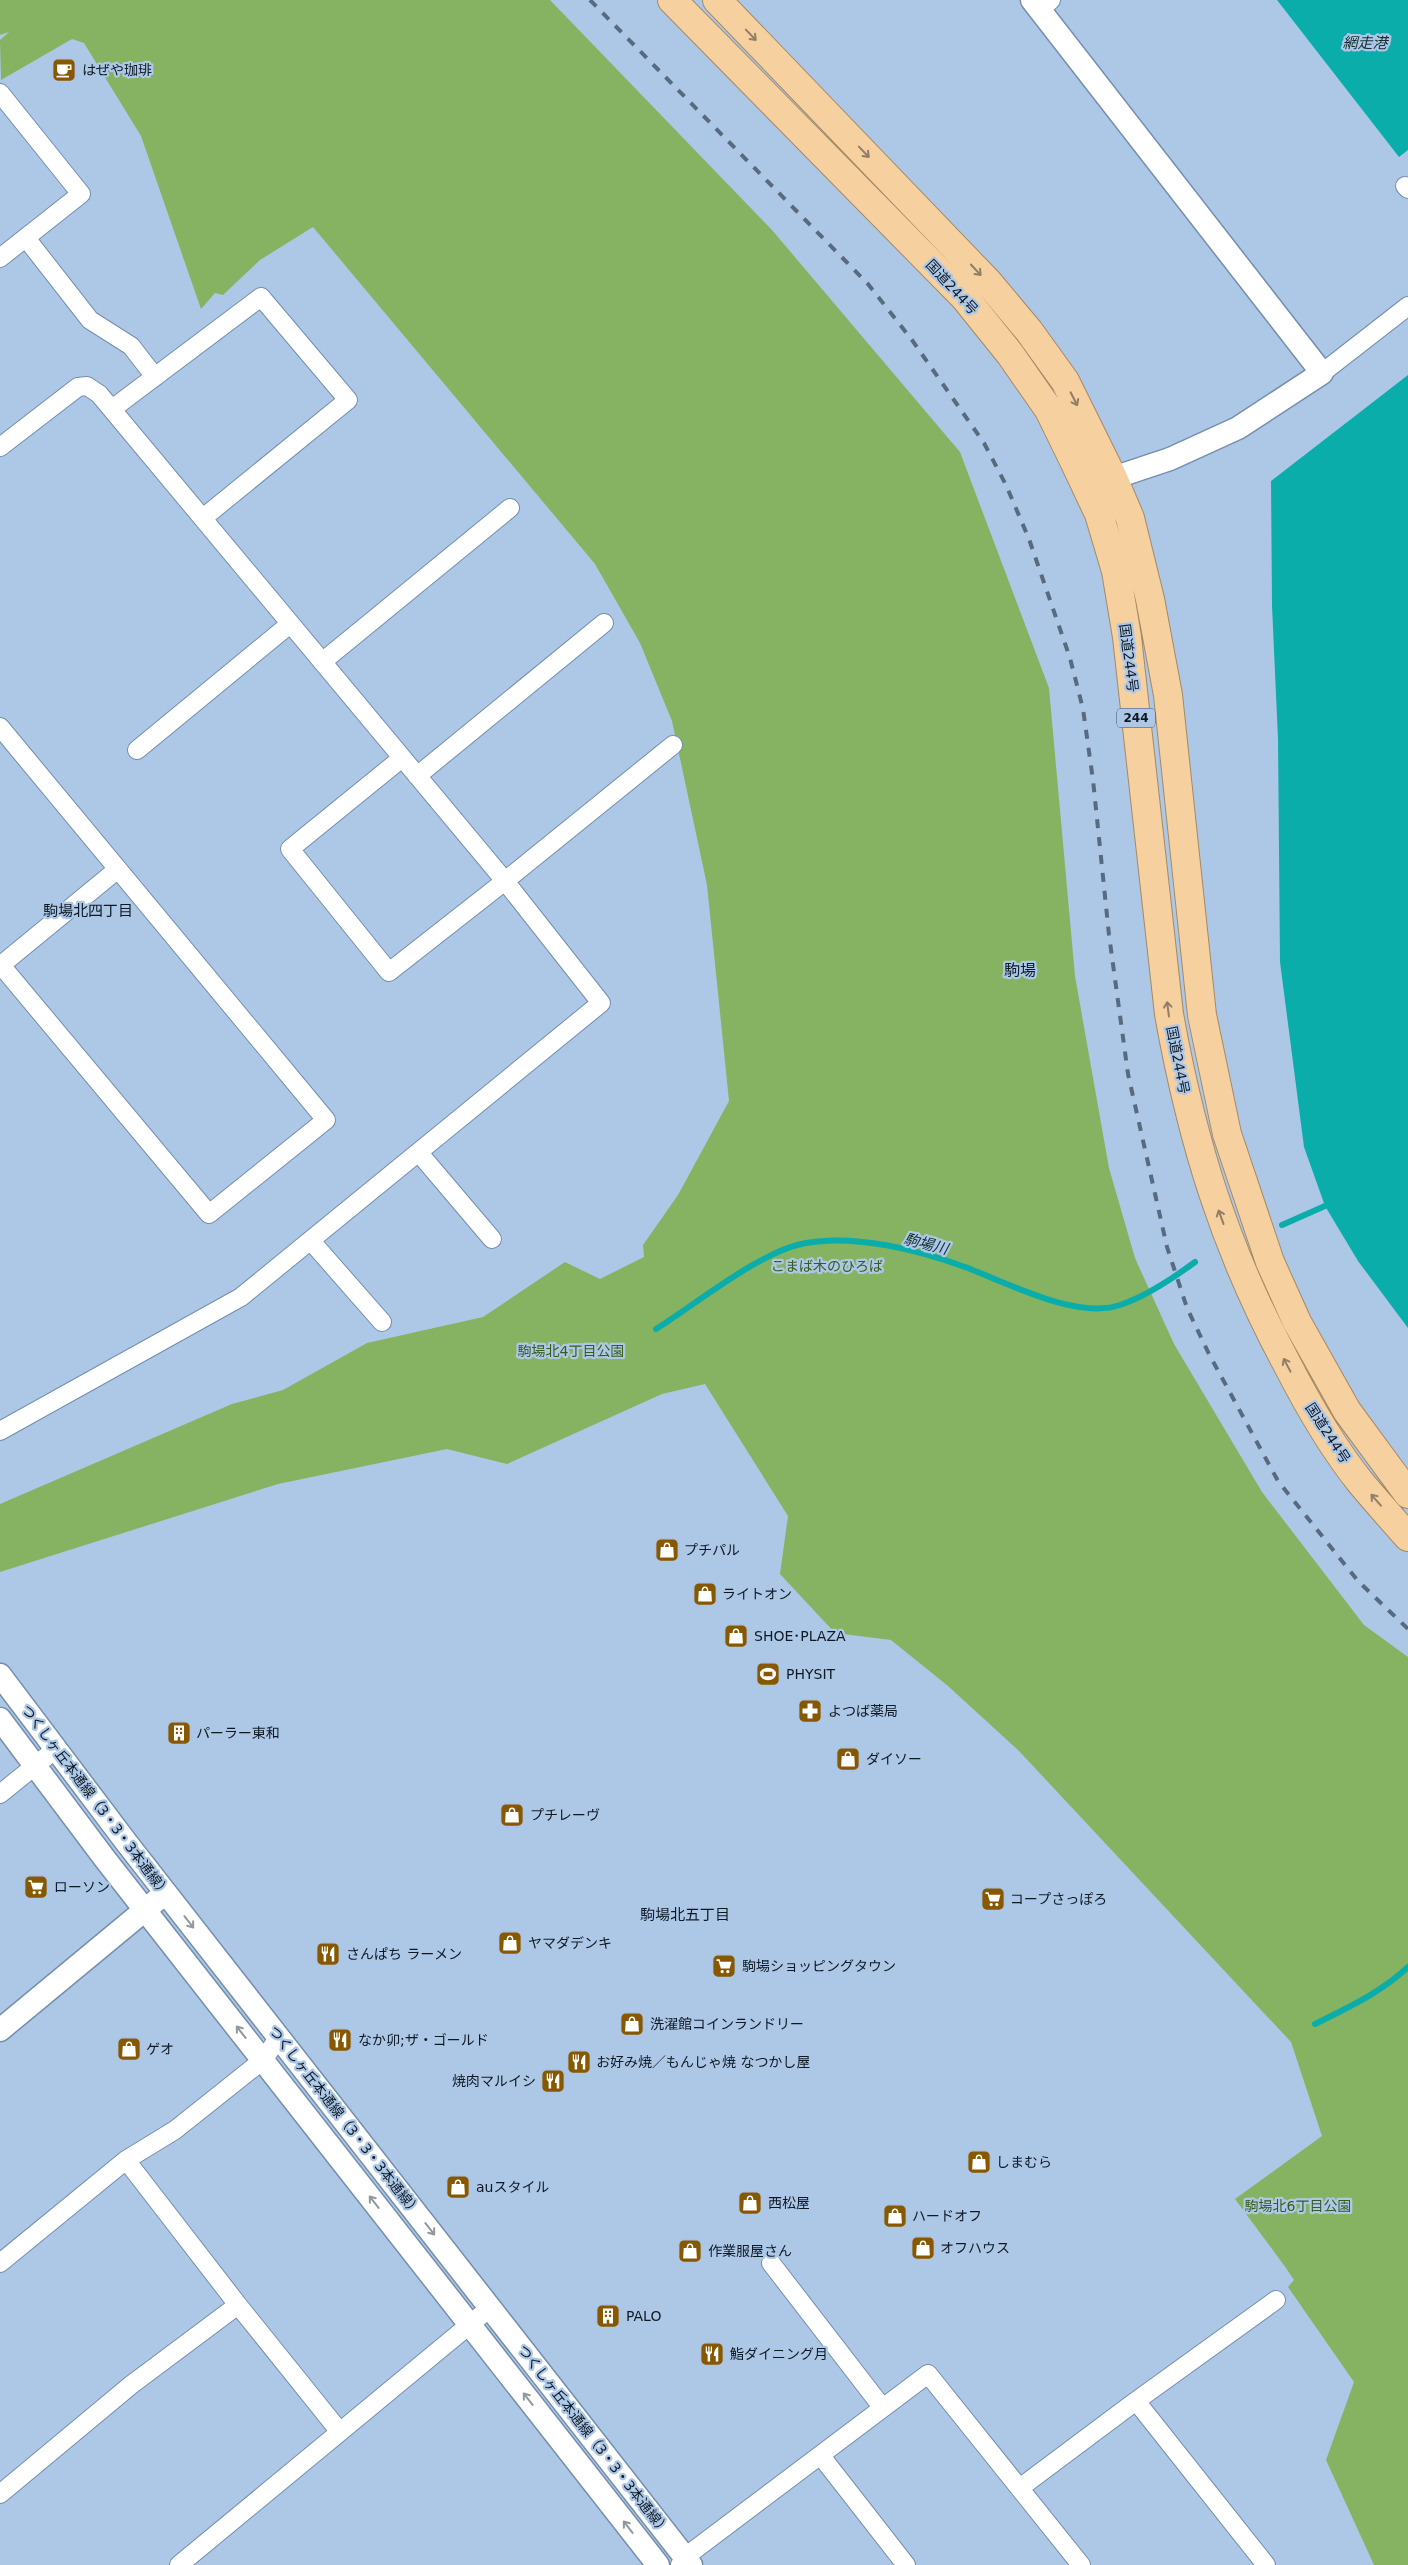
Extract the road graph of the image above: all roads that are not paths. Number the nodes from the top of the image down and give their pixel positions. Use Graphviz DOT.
graph roads {
  1 [pos="672,0"];
  2 [pos="717,0"];
  3 [pos="1041,3"];
  4 [pos="0,93"];
  5 [pos="26,238"];
  6 [pos="0,258"];
  7 [pos="1408,306"];
  8 [pos="1322,373"];
  9 [pos="155,377"];
  10 [pos="112,409"];
  11 [pos="0,447"];
  12 [pos="1113,478"];
  13 [pos="510,508"];
  14 [pos="203,518"];
  15 [pos="604,623"];
  16 [pos="290,624"];
  17 [pos="322,662"];
  18 [pos="0,727"];
  19 [pos="673,745"];
  20 [pos="138,750"];
  21 [pos="402,758"];
  22 [pos="417,776"];
  23 [pos="118,869"];
  24 [pos="505,881"];
  25 [pos="0,965"];
  26 [pos="419,1153"];
  27 [pos="492,1239"];
  28 [pos="311,1241"];
  29 [pos="382,1322"];
  30 [pos="0,1431"];
  31 [pos="1408,1494"];
  32 [pos="1408,1537"];
  33 [pos="0,1675"];
  34 [pos="0,1719"];
  35 [pos="57,1748"];
  36 [pos="36,1766"];
  37 [pos="0,1794"];
  38 [pos="166,1892"];
  39 [pos="145,1909"];
  40 [pos="0,2030"];
  41 [pos="279,2037"];
  42 [pos="263,2060"];
  43 [pos="126,2160"];
  44 [pos="0,2263"];
  45 [pos="770,2263"];
  46 [pos="1276,2300"];
  47 [pos="238,2305"];
  48 [pos="491,2307"];
  49 [pos="470,2324"];
  50 [pos="1136,2401"];
  51 [pos="882,2407"];
  52 [pos="340,2432"];
  53 [pos="821,2456"];
  54 [pos="1021,2487"];
  55 [pos="0,2494"];
  56 [pos="686,2562"];
  57 [pos="179,2565"];
  58 [pos="658,2565"];
  59 [pos="906,2565"];
  60 [pos="1082,2565"];
  61 [pos="1266,2565"];
  32 -- 1 [label="highway, 国道244号 / 244, one-way"];
  2 -- 12 [label="highway, 国道244号 / 244, one-way"];
  3 -- 8 [label="street"];
  4 -- 5 [label="street"];
  5 -- 6 [label="street"];
  5 -- 9 [label="street"];
  7 -- 8 [label="street"];
  8 -- 12 [label="street"];
  9 -- 10 [label="street"];
  9 -- 14 [label="street"];
  10 -- 11 [label="street"];
  10 -- 14 [label="street"];
  12 -- 31 [label="highway, 国道244号 / 244"];
  13 -- 17 [label="street"];
  14 -- 16 [label="street"];
  15 -- 22 [label="street"];
  16 -- 17 [label="street"];
  16 -- 20 [label="street"];
  17 -- 21 [label="street"];
  18 -- 23 [label="street"];
  19 -- 24 [label="street"];
  21 -- 22 [label="street"];
  21 -- 24 [label="street"];
  22 -- 24 [label="street"];
  23 -- 25 [label="street"];
  23 -- 25 [label="street"];
  24 -- 26 [label="street"];
  26 -- 27 [label="street"];
  26 -- 28 [label="street"];
  28 -- 29 [label="street"];
  28 -- 30 [label="street"];
  33 -- 35 [label="street, つくしヶ丘本通線（3・3・3本通線）"];
  34 -- 36 [label="street, つくしヶ丘本通線（3・3・3本通線）"];
  35 -- 36 [label="street"];
  35 -- 38 [label="street, つくしヶ丘本通線（3・3・3本通線）"];
  36 -- 37 [label="street"];
  36 -- 39 [label="street, つくしヶ丘本通線（3・3・3本通線）"];
  38 -- 39 [label="street"];
  38 -- 41 [label="street, つくしヶ丘本通線（3・3・3本通線）, one-way"];
  39 -- 40 [label="street"];
  42 -- 39 [label="street, つくしヶ丘本通線（3・3・3本通線）, one-way"];
  41 -- 42 [label="street"];
  41 -- 48 [label="street, つくしヶ丘本通線（3・3・3本通線）, one-way"];
  42 -- 43 [label="street"];
  49 -- 42 [label="street, つくしヶ丘本通線（3・3・3本通線）, one-way"];
  43 -- 44 [label="street"];
  43 -- 47 [label="street"];
  45 -- 51 [label="street"];
  46 -- 50 [label="street"];
  47 -- 52 [label="street"];
  47 -- 55 [label="street"];
  48 -- 49 [label="street"];
  48 -- 56 [label="street, つくしヶ丘本通線（3・3・3本通線）"];
  49 -- 52 [label="street"];
  58 -- 49 [label="street, つくしヶ丘本通線（3・3・3本通線）, one-way"];
  50 -- 54 [label="street"];
  50 -- 61 [label="street"];
  51 -- 53 [label="street"];
  51 -- 54 [label="street"];
  52 -- 57 [label="street"];
  53 -- 56 [label="street"];
  53 -- 59 [label="street"];
  54 -- 60 [label="street"];
}
